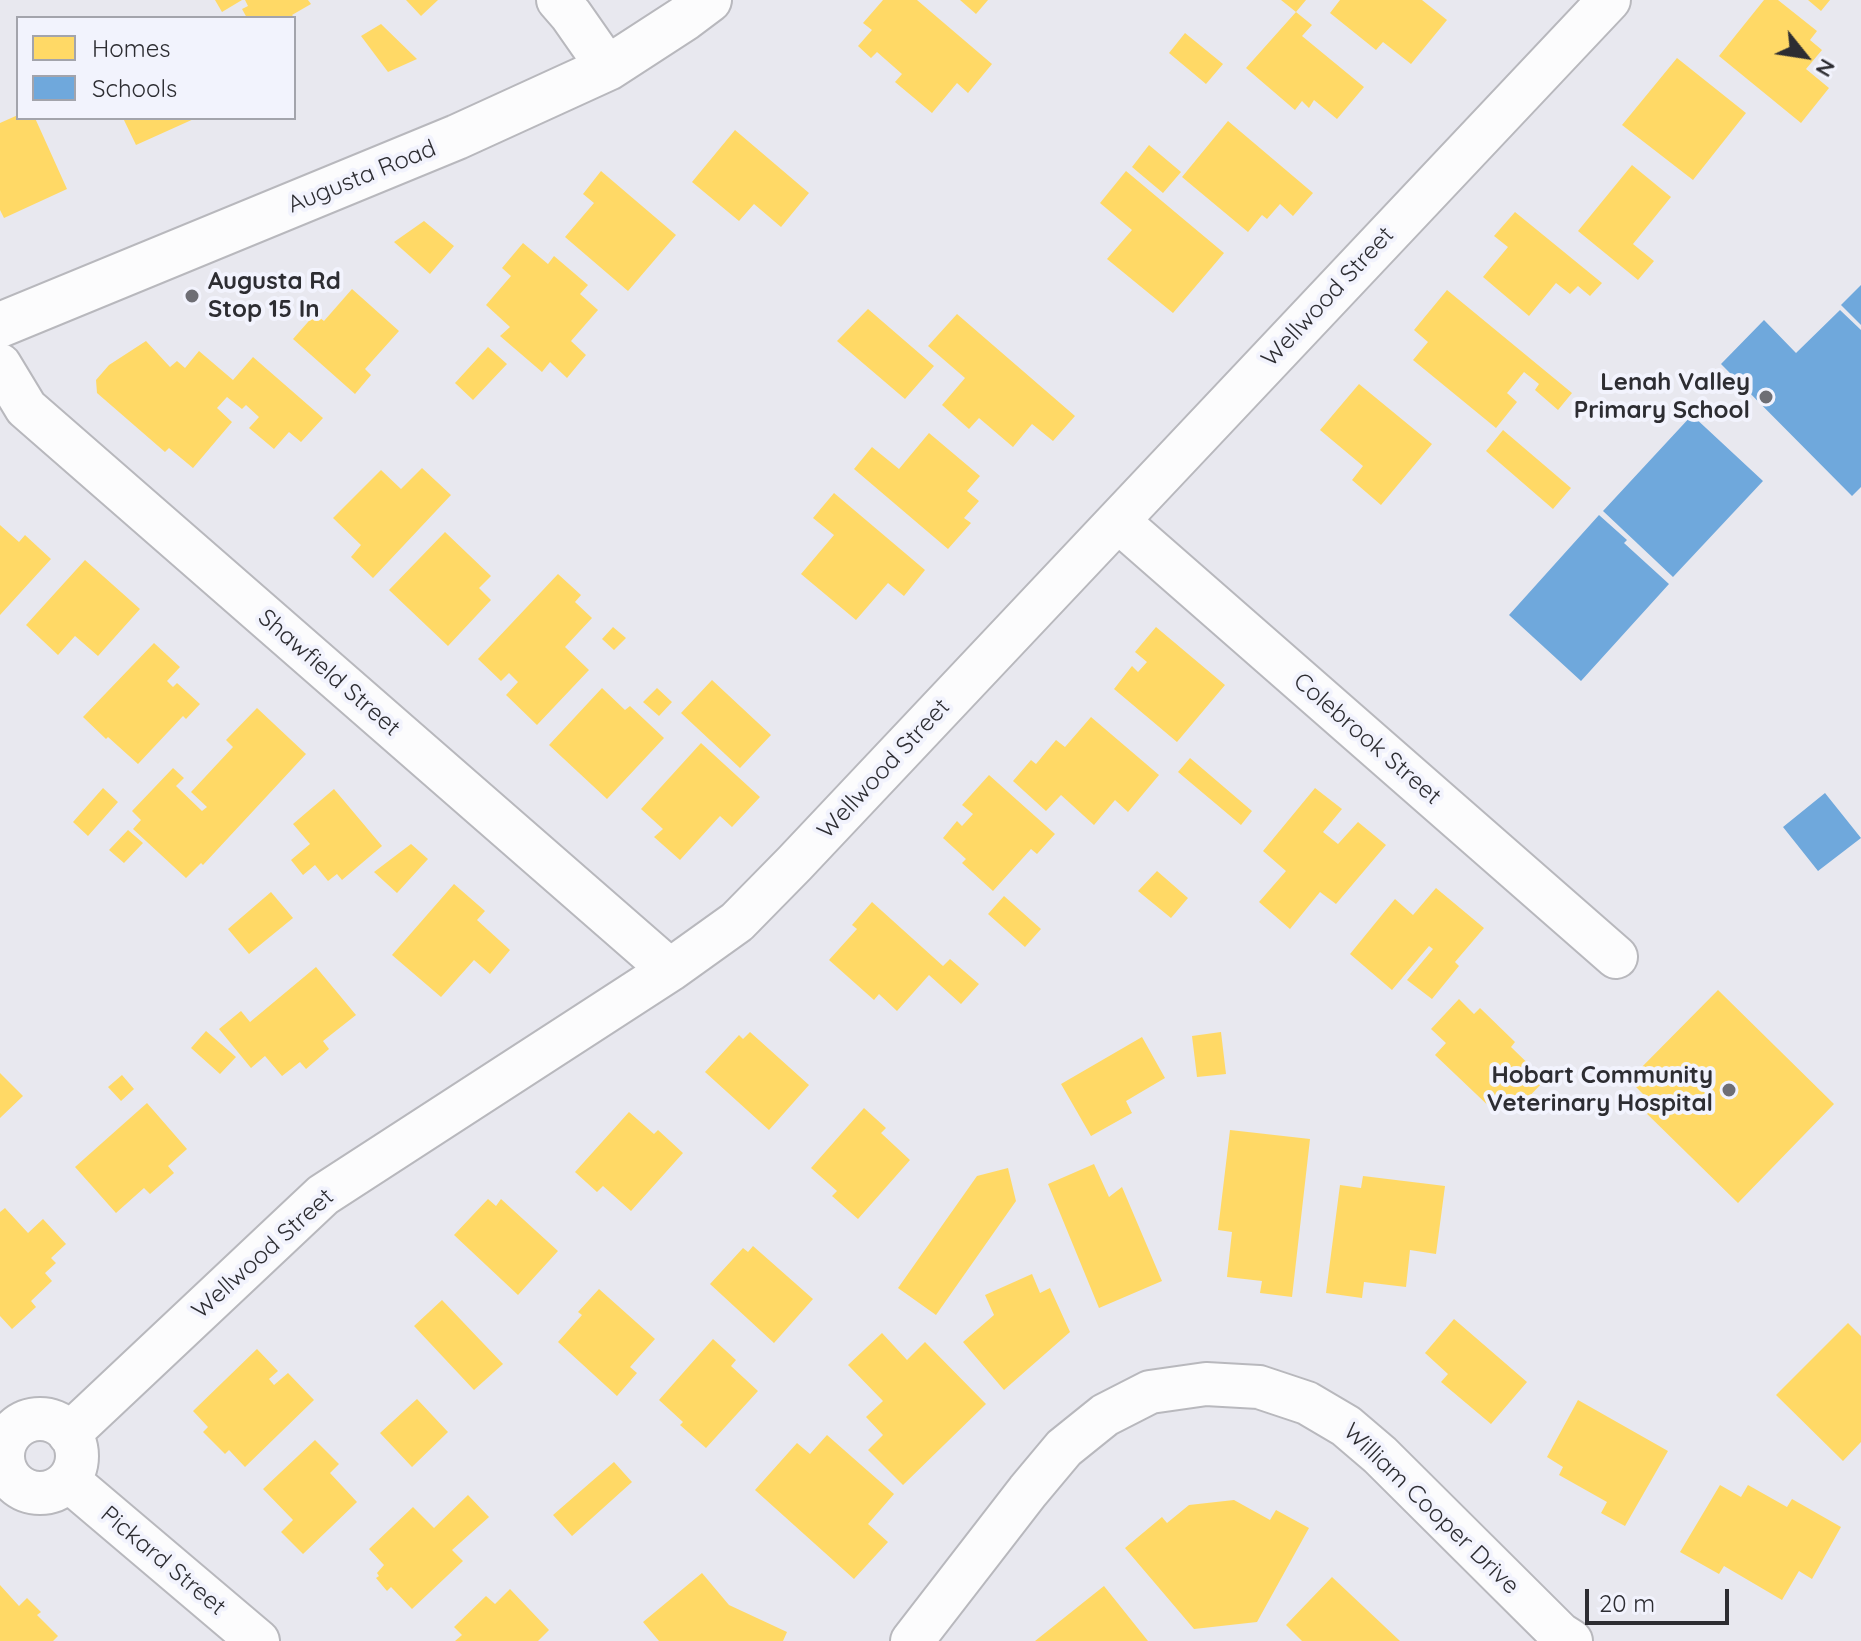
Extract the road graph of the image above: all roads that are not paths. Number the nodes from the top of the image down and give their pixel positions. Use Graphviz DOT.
graph roads {
  1 [pos="558,0"];
  2 [pos="709,0"];
  3 [pos="1609,0"];
  4 [pos="608,68"];
  5 [pos="0,325"];
  6 [pos="0,365"];
  7 [pos="1118,521"];
  8 [pos="1616,957"];
  9 [pos="670,970"];
  10 [pos="7,1424"];
  11 [pos="69,1434"];
  12 [pos="68,1480"];
  13 [pos="6,1488"];
  14 [pos="258,1641"];
  15 [pos="912,1641"];
  16 [pos="1571,1641"];
  1 -- 4 [label="street"];
  2 -- 4 [label="main road, Augusta Road"];
  3 -- 7 [label="street, Wellwood Street"];
  4 -- 5 [label="main road, Augusta Road"];
  6 -- 9 [label="street, Shawfield Street"];
  7 -- 8 [label="street, Colebrook Street"];
  7 -- 9 [label="street, Wellwood Street"];
  9 -- 11 [label="street, Wellwood Street"];
  10 -- 11 [label="street"];
  10 -- 13 [label="street"];
  11 -- 12 [label="street"];
  12 -- 13 [label="street"];
  12 -- 14 [label="street, Pickard Street"];
  15 -- 16 [label="street, William Cooper Drive"];
}
